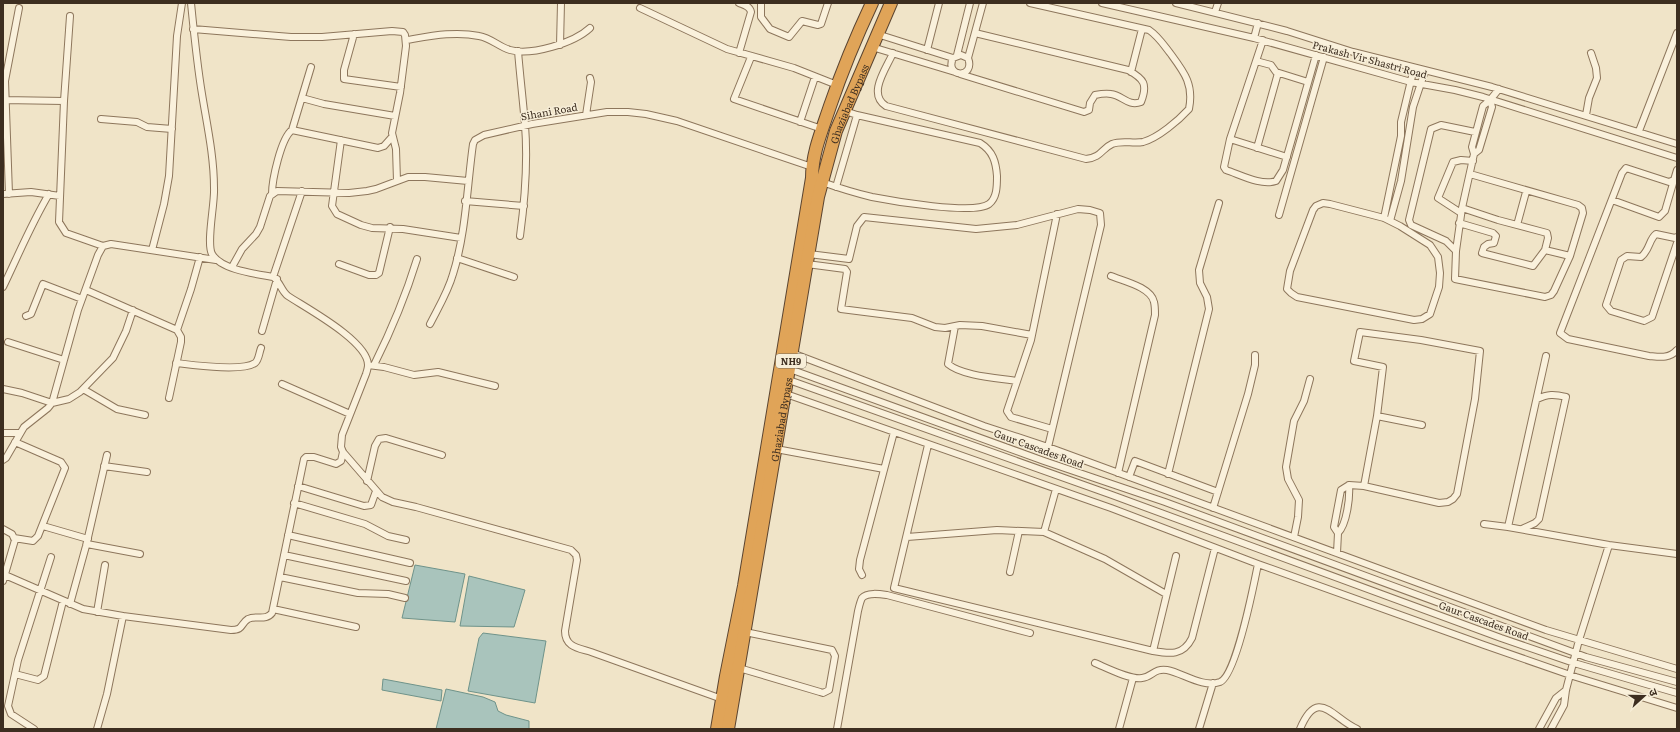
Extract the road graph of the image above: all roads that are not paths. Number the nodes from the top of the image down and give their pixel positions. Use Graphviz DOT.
graph roads {
  1 [pos="182,3"];
  2 [pos="191,3"];
  3 [pos="561,3"];
  4 [pos="739,3"];
  5 [pos="761,3"];
  6 [pos="828,3"];
  7 [pos="872,3"];
  8 [pos="891,3"];
  9 [pos="939,3"];
  10 [pos="970,3"];
  11 [pos="983,3"];
  12 [pos="1030,3"];
  13 [pos="1102,3"];
  14 [pos="1176,3"];
  15 [pos="1218,3"];
  16 [pos="1196,5"];
  17 [pos="19,8"];
  18 [pos="640,8"];
  19 [pos="1215,12"];
  20 [pos="70,16"];
  21 [pos="1258,23"];
  22 [pos="590,28"];
  23 [pos="193,29"];
  24 [pos="1142,29"];
  25 [pos="975,33"];
  26 [pos="1677,33"];
  27 [pos="354,34"];
  28 [pos="878,34"];
  29 [pos="1254,38"];
  30 [pos="407,40"];
  31 [pos="1263,40"];
  32 [pos="560,45"];
  33 [pos="872,47"];
  34 [pos="927,50"];
  35 [pos="518,51"];
  36 [pos="739,53"];
  37 [pos="892,53"];
  38 [pos="1591,53"];
  39 [pos="1316,55"];
  40 [pos="751,57"];
  41 [pos="955,57"];
  42 [pos="1324,57"];
  43 [pos="968,58"];
  44 [pos="1256,61"];
  45 [pos="311,67"];
  46 [pos="1414,68"];
  47 [pos="1425,70"];
  48 [pos="1131,72"];
  49 [pos="958,73"];
  50 [pos="1278,73"];
  51 [pos="815,77"];
  52 [pos="590,78"];
  53 [pos="1308,82"];
  54 [pos="1412,82"];
  55 [pos="1422,84"];
  56 [pos="837,85"];
  57 [pos="401,87"];
  58 [pos="1499,89"];
  59 [pos="302,98"];
  60 [pos="4,100"];
  61 [pos="1490,100"];
  62 [pos="64,101"];
  63 [pos="844,111"];
  64 [pos="586,115"];
  65 [pos="1586,115"];
  66 [pos="395,116"];
  67 [pos="857,116"];
  68 [pos="101,118"];
  69 [pos="800,122"];
  70 [pos="525,126"];
  71 [pos="172,129"];
  72 [pos="822,129"];
  73 [pos="292,130"];
  74 [pos="1639,131"];
  75 [pos="1475,132"];
  76 [pos="392,137"];
  77 [pos="341,140"];
  78 [pos="1230,140"];
  79 [pos="1677,144"];
  80 [pos="1399,146"];
  81 [pos="1257,148"];
  82 [pos="1407,148"];
  83 [pos="1474,154"];
  84 [pos="1287,157"];
  85 [pos="1677,158"];
  86 [pos="1473,161"];
  87 [pos="812,167"];
  88 [pos="1677,170"];
  89 [pos="1470,174"];
  90 [pos="1393,179"];
  91 [pos="1674,180"];
  92 [pos="397,181"];
  93 [pos="468,181"];
  94 [pos="1400,181"];
  95 [pos="822,182"];
  96 [pos="836,187"];
  97 [pos="302,191"];
  98 [pos="333,192"];
  99 [pos="1526,192"];
  100 [pos="6,194"];
  101 [pos="49,194"];
  102 [pos="272,194"];
  103 [pos="60,196"];
  104 [pos="1612,200"];
  105 [pos="466,201"];
  106 [pos="1218,203"];
  107 [pos="524,206"];
  108 [pos="1461,211"];
  109 [pos="1057,214"];
  110 [pos="1279,215"];
  111 [pos="1387,219"];
  112 [pos="1459,223"];
  113 [pos="1517,225"];
  114 [pos="390,228"];
  115 [pos="520,236"];
  116 [pos="1677,237"];
  117 [pos="461,238"];
  118 [pos="1677,243"];
  119 [pos="103,246"];
  120 [pos="152,250"];
  121 [pos="1545,250"];
  122 [pos="1456,251"];
  123 [pos="1570,256"];
  124 [pos="200,257"];
  125 [pos="457,258"];
  126 [pos="417,259"];
  127 [pos="808,259"];
  128 [pos="849,259"];
  129 [pos="216,260"];
  130 [pos="340,264"];
  131 [pos="232,267"];
  132 [pos="846,271"];
  133 [pos="1111,276"];
  134 [pos="514,277"];
  135 [pos="275,278"];
  136 [pos="3,287"];
  137 [pos="86,290"];
  138 [pos="82,299"];
  139 [pos="133,310"];
  140 [pos="26,316"];
  141 [pos="430,324"];
  142 [pos="955,326"];
  143 [pos="177,330"];
  144 [pos="262,331"];
  145 [pos="1032,335"];
  146 [pos="8,342"];
  147 [pos="261,348"];
  148 [pos="1677,350"];
  149 [pos="792,353"];
  150 [pos="1255,355"];
  151 [pos="1546,356"];
  152 [pos="64,360"];
  153 [pos="176,363"];
  154 [pos="371,365"];
  155 [pos="784,373"];
  156 [pos="1310,379"];
  157 [pos="1017,381"];
  158 [pos="282,384"];
  159 [pos="495,386"];
  160 [pos="3,389"];
  161 [pos="83,389"];
  162 [pos="786,394"];
  163 [pos="170,398"];
  164 [pos="1537,398"];
  165 [pos="52,403"];
  166 [pos="350,414"];
  167 [pos="145,416"];
  168 [pos="1378,416"];
  169 [pos="1422,425"];
  170 [pos="984,426"];
  171 [pos="1052,429"];
  172 [pos="894,432"];
  173 [pos="3,433"];
  174 [pos="20,433"];
  175 [pos="981,437"];
  176 [pos="15,442"];
  177 [pos="928,445"];
  178 [pos="976,447"];
  179 [pos="1048,447"];
  180 [pos="776,449"];
  181 [pos="343,452"];
  182 [pos="442,454"];
  183 [pos="107,455"];
  184 [pos="972,459"];
  185 [pos="3,460"];
  186 [pos="104,466"];
  187 [pos="884,470"];
  188 [pos="147,472"];
  189 [pos="1118,473"];
  190 [pos="1168,474"];
  191 [pos="1130,477"];
  192 [pos="367,481"];
  193 [pos="1349,485"];
  194 [pos="298,486"];
  195 [pos="1364,486"];
  196 [pos="1056,489"];
  197 [pos="376,491"];
  198 [pos="1168,491"];
  199 [pos="1218,492"];
  200 [pos="1164,502"];
  201 [pos="294,503"];
  202 [pos="1213,508"];
  203 [pos="1172,517"];
  204 [pos="1484,524"];
  205 [pos="43,526"];
  206 [pos="1508,527"];
  207 [pos="1167,528"];
  208 [pos="3,529"];
  209 [pos="1522,529"];
  210 [pos="1019,531"];
  211 [pos="1044,532"];
  212 [pos="1338,533"];
  213 [pos="288,535"];
  214 [pos="907,537"];
  215 [pos="1294,537"];
  216 [pos="14,538"];
  217 [pos="406,540"];
  218 [pos="87,542"];
  219 [pos="1609,545"];
  220 [pos="1215,548"];
  221 [pos="1290,548"];
  222 [pos="1336,553"];
  223 [pos="140,554"];
  224 [pos="1677,554"];
  225 [pos="284,555"];
  226 [pos="51,556"];
  227 [pos="1176,556"];
  228 [pos="1286,559"];
  229 [pos="410,563"];
  230 [pos="1258,564"];
  231 [pos="105,565"];
  232 [pos="1010,572"];
  233 [pos="862,575"];
  234 [pos="280,577"];
  235 [pos="4,578"];
  236 [pos="406,582"];
  237 [pos="40,589"];
  238 [pos="1373,591"];
  239 [pos="1166,594"];
  240 [pos="405,598"];
  241 [pos="63,601"];
  242 [pos="1368,603"];
  243 [pos="70,604"];
  244 [pos="273,609"];
  245 [pos="97,612"];
  246 [pos="123,616"];
  247 [pos="356,627"];
  248 [pos="745,632"];
  249 [pos="1030,633"];
  250 [pos="1579,640"];
  251 [pos="1153,650"];
  252 [pos="1576,653"];
  253 [pos="1096,663"];
  254 [pos="1574,663"];
  255 [pos="739,668"];
  256 [pos="1677,669"];
  257 [pos="15,674"];
  258 [pos="1571,675"];
  259 [pos="1134,678"];
  260 [pos="1677,682"];
  261 [pos="1213,683"];
  262 [pos="1566,690"];
  263 [pos="1677,693"];
  264 [pos="722,699"];
  265 [pos="1677,708"];
  266 [pos="1354,728"];
  267 [pos="34,729"];
  268 [pos="97,729"];
  269 [pos="717,729"];
  270 [pos="728,729"];
  271 [pos="837,729"];
  272 [pos="1118,729"];
  273 [pos="1199,729"];
  274 [pos="1300,729"];
  275 [pos="1539,729"];
  276 [pos="1551,729"];
  1 -- 71 [label="street"];
  2 -- 23 [label="street"];
  3 -- 32 [label="street"];
  4 -- 36 [label="street"];
  5 -- 6 [label="street"];
  7 -- 56 [label="highway, Ghaziabad Bypass / NH9"];
  8 -- 28 [label="highway, Ghaziabad Bypass / NH9"];
  9 -- 34 [label="street"];
  10 -- 41 [label="street"];
  11 -- 25 [label="street"];
  12 -- 24 [label="street"];
  13 -- 29 [label="street, Prakash Vir Shastri Road"];
  14 -- 16 [label="street, Prakash Vir Shastri Road"];
  15 -- 19 [label="street"];
  16 -- 19 [label="street, Prakash Vir Shastri Road"];
  17 -- 60 [label="street"];
  18 -- 36 [label="street"];
  19 -- 21 [label="street, Prakash Vir Shastri Road"];
  20 -- 62 [label="street"];
  21 -- 29 [label="street"];
  21 -- 46 [label="street, Prakash Vir Shastri Road"];
  22 -- 32 [label="street"];
  23 -- 27 [label="street"];
  23 -- 129 [label="street"];
  24 -- 37 [label="street"];
  24 -- 48 [label="street"];
  25 -- 43 [label="street"];
  25 -- 48 [label="street"];
  26 -- 74 [label="street"];
  27 -- 30 [label="street"];
  27 -- 57 [label="street"];
  28 -- 33 [label="highway, Ghaziabad Bypass / NH9"];
  28 -- 34 [label="street"];
  29 -- 31 [label="street, Prakash Vir Shastri Road"];
  30 -- 35 [label="street"];
  30 -- 57 [label="street"];
  31 -- 39 [label="street, Prakash Vir Shastri Road"];
  31 -- 44 [label="street"];
  32 -- 35 [label="street"];
  33 -- 37 [label="street"];
  33 -- 63 [label="highway, Ghaziabad Bypass / NH9"];
  34 -- 41 [label="street"];
  35 -- 70 [label="street"];
  36 -- 40 [label="street"];
  37 -- 49 [label="street"];
  38 -- 65 [label="street"];
  39 -- 42 [label="street, Prakash Vir Shastri Road"];
  39 -- 53 [label="street"];
  40 -- 51 [label="street"];
  40 -- 69 [label="street"];
  41 -- 43 [label="street"];
  41 -- 49 [label="street"];
  42 -- 54 [label="street, Prakash Vir Shastri Road"];
  42 -- 110 [label="street"];
  43 -- 49 [label="street"];
  44 -- 50 [label="street"];
  44 -- 78 [label="street"];
  45 -- 59 [label="street"];
  46 -- 47 [label="street, Prakash Vir Shastri Road"];
  46 -- 54 [label="street"];
  47 -- 55 [label="street"];
  47 -- 58 [label="street, Prakash Vir Shastri Road"];
  48 -- 49 [label="street"];
  50 -- 53 [label="street"];
  50 -- 81 [label="street"];
  51 -- 56 [label="street"];
  51 -- 69 [label="street"];
  52 -- 64 [label="street"];
  53 -- 84 [label="street"];
  54 -- 55 [label="street, Prakash Vir Shastri Road"];
  54 -- 80 [label="street"];
  55 -- 61 [label="street, Prakash Vir Shastri Road"];
  55 -- 82 [label="street"];
  56 -- 72 [label="highway, Ghaziabad Bypass / NH9"];
  57 -- 66 [label="street"];
  58 -- 61 [label="street"];
  58 -- 65 [label="street, Prakash Vir Shastri Road"];
  59 -- 66 [label="street"];
  59 -- 73 [label="street"];
  60 -- 62 [label="street"];
  60 -- 100 [label="street"];
  61 -- 75 [label="street"];
  61 -- 83 [label="street"];
  61 -- 85 [label="street, Prakash Vir Shastri Road"];
  62 -- 103 [label="street"];
  63 -- 67 [label="street"];
  63 -- 95 [label="highway, Ghaziabad Bypass / NH9"];
  64 -- 70 [label="street, Sihani Road"];
  64 -- 87 [label="street, Sihani Road"];
  65 -- 74 [label="street, Prakash Vir Shastri Road"];
  66 -- 76 [label="street"];
  67 -- 96 [label="street"];
  67 -- 96 [label="street"];
  68 -- 71 [label="street"];
  69 -- 72 [label="street"];
  70 -- 93 [label="street, Sihani Road"];
  70 -- 107 [label="street"];
  71 -- 120 [label="street"];
  72 -- 87 [label="highway, Ghaziabad Bypass / NH9"];
  73 -- 77 [label="street"];
  73 -- 102 [label="street"];
  74 -- 79 [label="street, Prakash Vir Shastri Road"];
  75 -- 83 [label="street"];
  75 -- 122 [label="street"];
  76 -- 77 [label="street"];
  76 -- 92 [label="street"];
  77 -- 98 [label="street"];
  78 -- 81 [label="street"];
  78 -- 84 [label="street"];
  80 -- 82 [label="street"];
  80 -- 90 [label="street"];
  81 -- 84 [label="street"];
  82 -- 94 [label="street"];
  83 -- 86 [label="street"];
  86 -- 89 [label="street"];
  86 -- 108 [label="street"];
  87 -- 155 [label="highway, Ghaziabad Bypass / NH9"];
  88 -- 91 [label="street"];
  89 -- 99 [label="street"];
  89 -- 108 [label="street"];
  90 -- 94 [label="street"];
  90 -- 111 [label="street"];
  91 -- 104 [label="street"];
  91 -- 104 [label="street"];
  92 -- 93 [label="street"];
  92 -- 98 [label="street"];
  93 -- 105 [label="street, Sihani Road"];
  94 -- 111 [label="street"];
  95 -- 96 [label="street"];
  95 -- 127 [label="highway, Ghaziabad Bypass / NH9"];
  97 -- 98 [label="street"];
  97 -- 102 [label="street"];
  97 -- 135 [label="street"];
  98 -- 114 [label="street"];
  99 -- 113 [label="street"];
  99 -- 123 [label="street"];
  100 -- 101 [label="street"];
  101 -- 103 [label="street"];
  101 -- 136 [label="street"];
  102 -- 131 [label="street"];
  103 -- 119 [label="street"];
  104 -- 148 [label="street"];
  105 -- 107 [label="street"];
  105 -- 117 [label="street, Sihani Road"];
  106 -- 190 [label="street"];
  107 -- 115 [label="street"];
  108 -- 112 [label="street"];
  108 -- 113 [label="street"];
  109 -- 128 [label="street"];
  109 -- 145 [label="street"];
  109 -- 171 [label="street"];
  111 -- 111 [label="street"];
  112 -- 121 [label="street"];
  112 -- 122 [label="street"];
  113 -- 121 [label="street"];
  114 -- 117 [label="street"];
  114 -- 130 [label="street"];
  116 -- 118 [label="street"];
  117 -- 125 [label="street, Sihani Road"];
  119 -- 120 [label="street"];
  119 -- 137 [label="street"];
  120 -- 124 [label="street"];
  121 -- 123 [label="street"];
  122 -- 123 [label="street"];
  124 -- 129 [label="street"];
  124 -- 143 [label="street"];
  125 -- 134 [label="street"];
  125 -- 141 [label="street, Sihani Road"];
  126 -- 154 [label="street"];
  127 -- 128 [label="street"];
  127 -- 132 [label="street"];
  127 -- 149 [label="highway, Ghaziabad Bypass / NH9"];
  128 -- 132 [label="street"];
  129 -- 131 [label="street"];
  131 -- 135 [label="street"];
  132 -- 142 [label="street"];
  133 -- 189 [label="street"];
  135 -- 144 [label="street"];
  135 -- 154 [label="street"];
  137 -- 138 [label="street"];
  137 -- 139 [label="street"];
  138 -- 140 [label="street"];
  138 -- 152 [label="street"];
  139 -- 143 [label="street"];
  139 -- 161 [label="street"];
  142 -- 145 [label="street"];
  142 -- 157 [label="street"];
  143 -- 153 [label="street"];
  145 -- 157 [label="street"];
  146 -- 152 [label="street"];
  147 -- 153 [label="street"];
  149 -- 155 [label="highway, Ghaziabad Bypass / NH9"];
  149 -- 170 [label="street"];
  150 -- 199 [label="street"];
  151 -- 164 [label="street"];
  152 -- 165 [label="street"];
  153 -- 163 [label="street"];
  154 -- 159 [label="street"];
  154 -- 166 [label="street"];
  155 -- 162 [label="highway, Ghaziabad Bypass / NH9"];
  155 -- 175 [label="street, Gaur Cascades Road"];
  155 -- 178 [label="street, Gaur Cascades Road"];
  155 -- 264 [label="highway, Ghaziabad Bypass / NH9"];
  156 -- 215 [label="street"];
  157 -- 171 [label="street"];
  158 -- 166 [label="street"];
  160 -- 165 [label="street"];
  161 -- 165 [label="street"];
  161 -- 167 [label="street"];
  162 -- 172 [label="street"];
  162 -- 180 [label="highway, Ghaziabad Bypass / NH9"];
  164 -- 206 [label="street"];
  164 -- 209 [label="street"];
  165 -- 174 [label="street"];
  166 -- 181 [label="street"];
  168 -- 169 [label="street"];
  168 -- 195 [label="street"];
  168 -- 195 [label="street"];
  170 -- 175 [label="street"];
  170 -- 179 [label="street"];
  171 -- 179 [label="street"];
  172 -- 177 [label="street"];
  172 -- 187 [label="street"];
  173 -- 174 [label="street"];
  174 -- 176 [label="street"];
  175 -- 200 [label="street, Gaur Cascades Road"];
  176 -- 185 [label="street"];
  176 -- 205 [label="street"];
  177 -- 184 [label="street"];
  177 -- 214 [label="street"];
  178 -- 184 [label="street"];
  178 -- 203 [label="street, Gaur Cascades Road"];
  179 -- 189 [label="street"];
  180 -- 187 [label="street"];
  180 -- 248 [label="highway, Ghaziabad Bypass / NH9"];
  181 -- 192 [label="street"];
  181 -- 194 [label="street"];
  182 -- 192 [label="street"];
  183 -- 186 [label="street"];
  184 -- 196 [label="street"];
  186 -- 188 [label="street"];
  186 -- 218 [label="street"];
  187 -- 233 [label="street"];
  189 -- 191 [label="street"];
  190 -- 191 [label="street"];
  190 -- 199 [label="street"];
  191 -- 198 [label="street"];
  192 -- 197 [label="street"];
  193 -- 195 [label="street"];
  193 -- 212 [label="street"];
  193 -- 212 [label="street"];
  194 -- 197 [label="street"];
  194 -- 201 [label="street"];
  196 -- 207 [label="street"];
  196 -- 211 [label="street"];
  197 -- 264 [label="street"];
  198 -- 200 [label="street"];
  198 -- 202 [label="street"];
  199 -- 202 [label="street"];
  200 -- 221 [label="street, Gaur Cascades Road"];
  201 -- 213 [label="street"];
  201 -- 217 [label="street"];
  202 -- 215 [label="street"];
  203 -- 207 [label="street"];
  203 -- 228 [label="street, Gaur Cascades Road"];
  204 -- 206 [label="street"];
  205 -- 216 [label="street"];
  205 -- 218 [label="street"];
  206 -- 209 [label="street"];
  207 -- 220 [label="street"];
  208 -- 216 [label="street"];
  209 -- 219 [label="street"];
  210 -- 211 [label="street"];
  210 -- 214 [label="street"];
  210 -- 232 [label="street"];
  211 -- 239 [label="street"];
  212 -- 222 [label="street"];
  213 -- 225 [label="street"];
  213 -- 229 [label="street"];
  214 -- 251 [label="street"];
  215 -- 222 [label="street"];
  216 -- 235 [label="street"];
  218 -- 223 [label="street"];
  218 -- 243 [label="street"];
  219 -- 224 [label="street"];
  219 -- 250 [label="street"];
  220 -- 230 [label="street"];
  220 -- 251 [label="street"];
  221 -- 228 [label="street"];
  221 -- 252 [label="street, Gaur Cascades Road"];
  222 -- 250 [label="street"];
  225 -- 234 [label="street"];
  225 -- 236 [label="street"];
  226 -- 237 [label="street"];
  227 -- 239 [label="street"];
  228 -- 238 [label="street, Gaur Cascades Road"];
  230 -- 242 [label="street"];
  230 -- 261 [label="street"];
  231 -- 245 [label="street"];
  234 -- 240 [label="street"];
  234 -- 244 [label="street"];
  235 -- 237 [label="street"];
  237 -- 241 [label="street"];
  237 -- 257 [label="street"];
  238 -- 242 [label="street"];
  238 -- 254 [label="street, Gaur Cascades Road"];
  239 -- 251 [label="street"];
  241 -- 243 [label="street"];
  241 -- 257 [label="street"];
  242 -- 258 [label="street"];
  243 -- 245 [label="street"];
  244 -- 246 [label="street"];
  244 -- 247 [label="street"];
  245 -- 246 [label="street"];
  246 -- 268 [label="street"];
  248 -- 255 [label="highway, Ghaziabad Bypass / NH9"];
  248 -- 255 [label="street"];
  249 -- 271 [label="street"];
  250 -- 252 [label="street"];
  250 -- 256 [label="street"];
  252 -- 254 [label="street"];
  252 -- 260 [label="street, Gaur Cascades Road"];
  253 -- 259 [label="street"];
  254 -- 258 [label="street"];
  254 -- 263 [label="street, Gaur Cascades Road"];
  255 -- 270 [label="highway, Ghaziabad Bypass / NH9"];
  257 -- 267 [label="street"];
  258 -- 262 [label="street"];
  258 -- 265 [label="street"];
  259 -- 261 [label="street"];
  259 -- 272 [label="street"];
  261 -- 273 [label="street"];
  262 -- 275 [label="street"];
  262 -- 276 [label="street"];
  264 -- 269 [label="highway, Ghaziabad Bypass / NH9"];
  266 -- 274 [label="street"];
}
